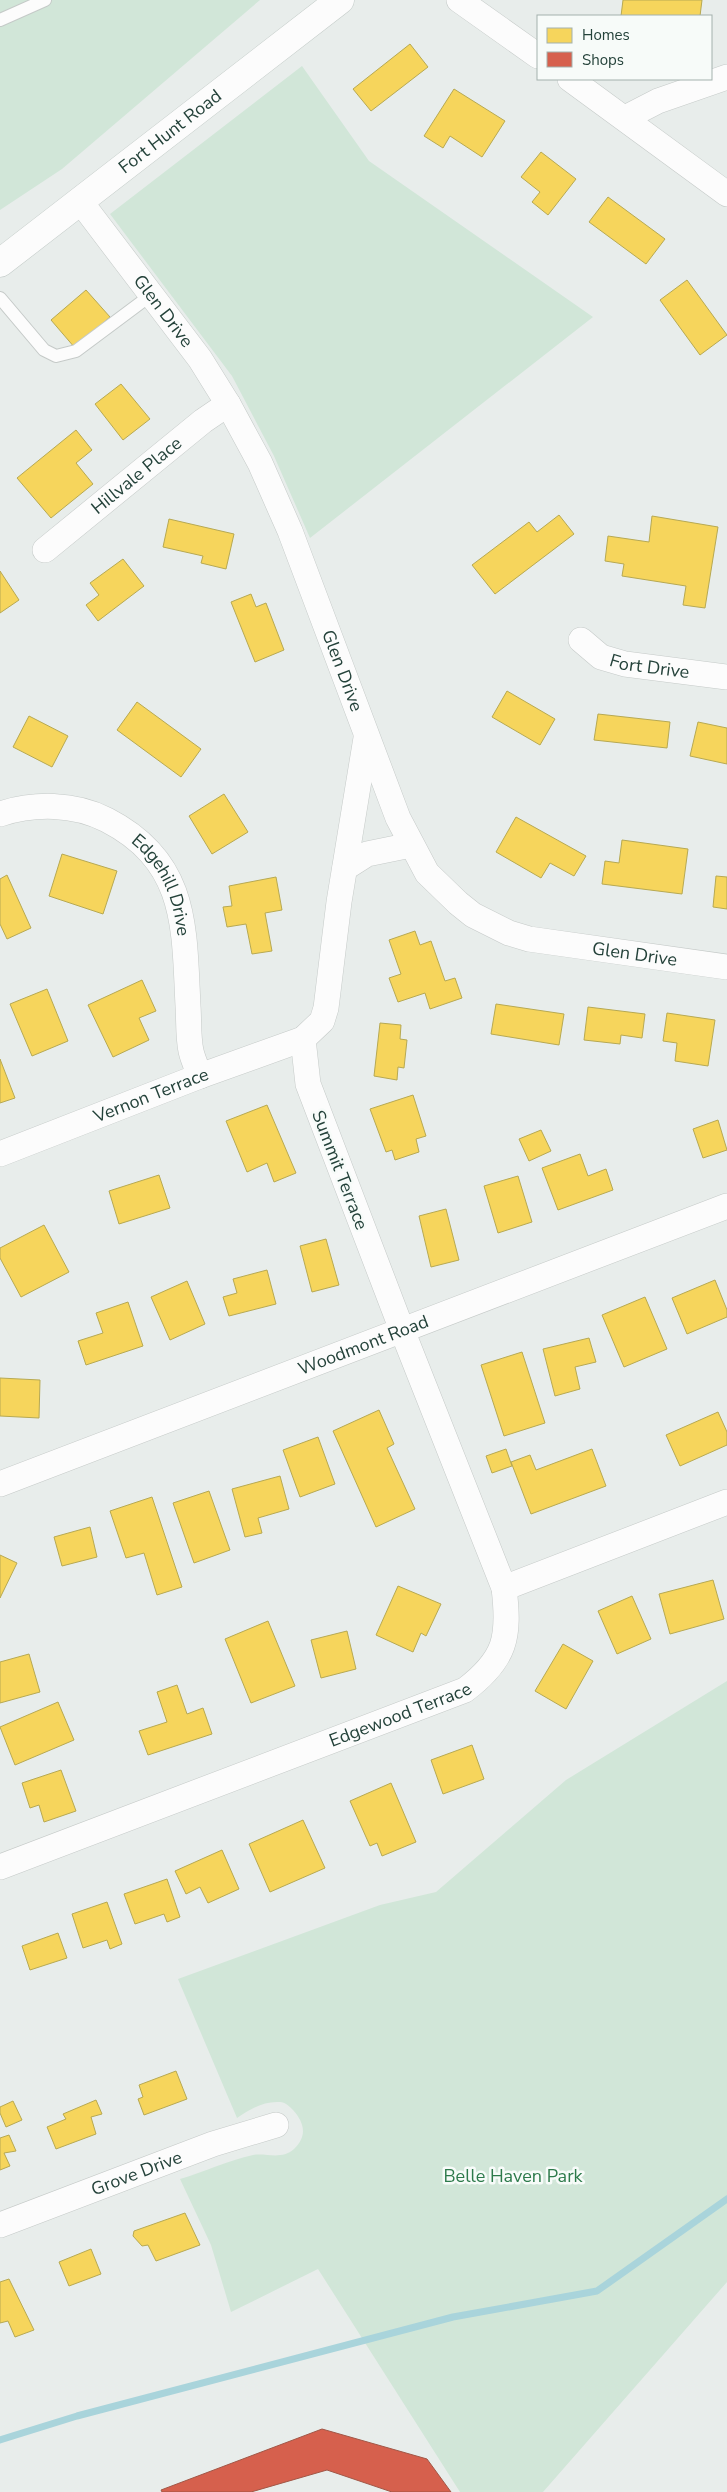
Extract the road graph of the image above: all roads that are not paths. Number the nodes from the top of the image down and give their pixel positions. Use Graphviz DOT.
graph roads {
  1 [pos="44,0"];
  2 [pos="340,0"];
  3 [pos="459,0"];
  4 [pos="0,20"];
  5 [pos="537,55"];
  6 [pos="727,77"];
  7 [pos="571,80"];
  8 [pos="625,118"];
  9 [pos="727,194"];
  10 [pos="80,201"];
  11 [pos="0,264"];
  12 [pos="151,295"];
  13 [pos="0,298"];
  14 [pos="228,404"];
  15 [pos="45,550"];
  16 [pos="580,640"];
  17 [pos="727,677"];
  18 [pos="366,738"];
  19 [pos="0,814"];
  20 [pos="411,845"];
  21 [pos="344,868"];
  22 [pos="727,967"];
  23 [pos="303,1039"];
  24 [pos="200,1076"];
  25 [pos="0,1154"];
  26 [pos="727,1206"];
  27 [pos="402,1330"];
  28 [pos="0,1484"];
  29 [pos="727,1502"];
  30 [pos="504,1588"];
  31 [pos="0,1867"];
  32 [pos="276,2125"];
  33 [pos="0,2225"];
  1 -- 4 [label="lane"];
  2 -- 10 [label="main road, Fort Hunt Road"];
  3 -- 5 [label="street"];
  6 -- 8 [label="street"];
  7 -- 8 [label="street"];
  8 -- 9 [label="street"];
  10 -- 11 [label="main road, Fort Hunt Road"];
  10 -- 12 [label="street, Glen Drive"];
  12 -- 13 [label="lane"];
  12 -- 14 [label="street, Glen Drive"];
  14 -- 15 [label="street, Hillvale Place"];
  14 -- 18 [label="street, Glen Drive"];
  16 -- 17 [label="street, Fort Drive"];
  18 -- 20 [label="street, Glen Drive"];
  18 -- 21 [label="street"];
  19 -- 24 [label="street, Edgehill Drive"];
  20 -- 21 [label="street"];
  20 -- 22 [label="street, Glen Drive"];
  21 -- 23 [label="street"];
  23 -- 24 [label="street, Vernon Terrace"];
  23 -- 27 [label="street, Summit Terrace"];
  24 -- 25 [label="street, Vernon Terrace"];
  26 -- 27 [label="street, Woodmont Road"];
  27 -- 28 [label="street, Woodmont Road"];
  27 -- 30 [label="street, Summit Terrace"];
  29 -- 30 [label="street"];
  30 -- 31 [label="street, Edgewood Terrace"];
  32 -- 33 [label="street, Grove Drive"];
}
